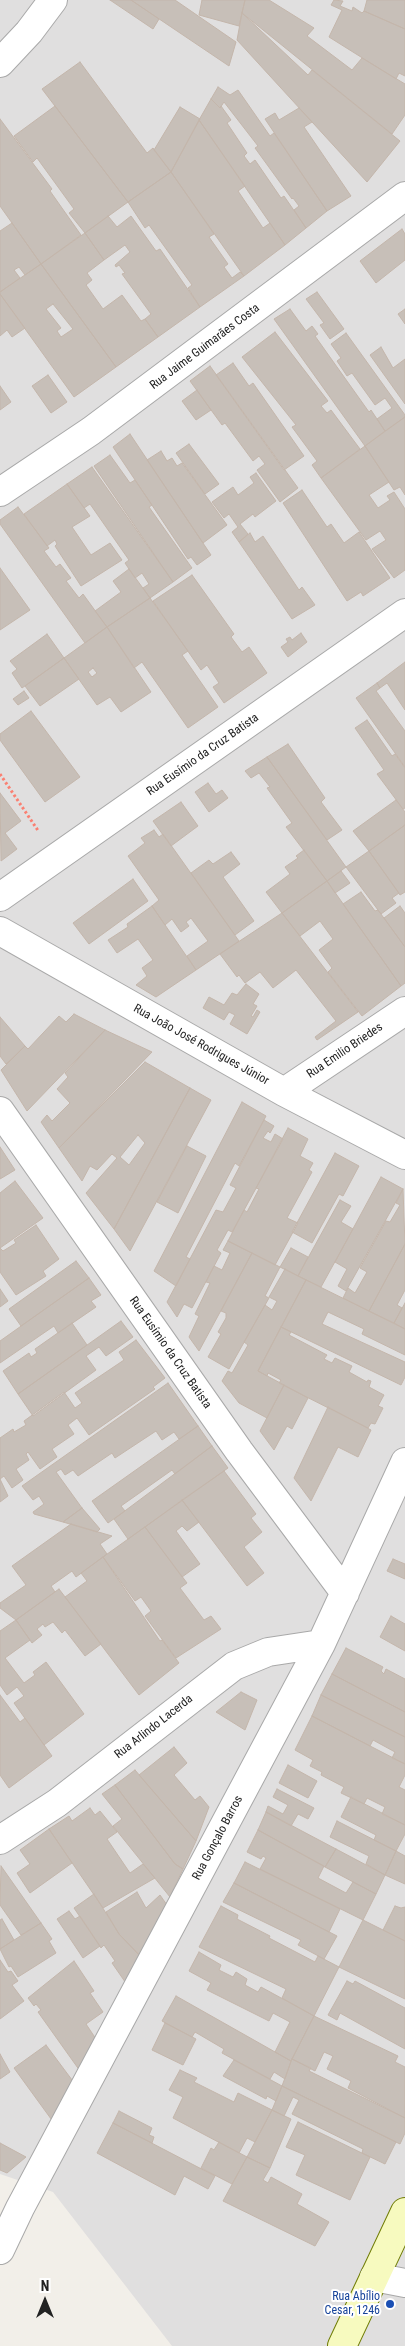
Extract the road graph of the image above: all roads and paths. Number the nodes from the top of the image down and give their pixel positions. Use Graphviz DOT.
graph roads {
  1 [pos="53,0"];
  2 [pos="0,63"];
  3 [pos="405,196"];
  4 [pos="0,492"];
  5 [pos="405,613"];
  6 [pos="0,774"];
  7 [pos="56,858"];
  8 [pos="0,897"];
  9 [pos="0,931"];
  10 [pos="405,1011"];
  11 [pos="284,1092"];
  12 [pos="0,1111"];
  13 [pos="405,1155"];
  14 [pos="405,1462"];
  15 [pos="345,1592"];
  16 [pos="321,1644"];
  17 [pos="0,1840"];
  18 [pos="10,2210"];
  19 [pos="405,2212"];
  20 [pos="0,2250"];
  21 [pos="374,2277"];
  22 [pos="405,2283"];
  23 [pos="342,2346"];
  1 -- 2 [label="street"];
  3 -- 4 [label="street, Rua Jaime Guimarães Costa"];
  5 -- 7 [label="street, Rua Eusímio da Cruz Batista"];
  6 -- 7 [label="path"];
  7 -- 8 [label="street, Rua Eusímio da Cruz Batista"];
  9 -- 11 [label="street, Rua João José Rodrigues Júnior"];
  10 -- 11 [label="street, Rua Emilio Briedes"];
  11 -- 13 [label="street, Rua João José Rodrigues Júnior"];
  12 -- 15 [label="street, Rua Eusímio da Cruz Batista"];
  14 -- 15 [label="street, Rua Gonçalo Barros"];
  15 -- 16 [label="street, Rua Gonçalo Barros"];
  16 -- 17 [label="street, Rua Arlindo Lacerda"];
  16 -- 18 [label="street, Rua Gonçalo Barros"];
  18 -- 20 [label="street, Rua Gonçalo Barros"];
  19 -- 21 [label="main road"];
  21 -- 22 [label="street"];
  21 -- 23 [label="main road"];
}
